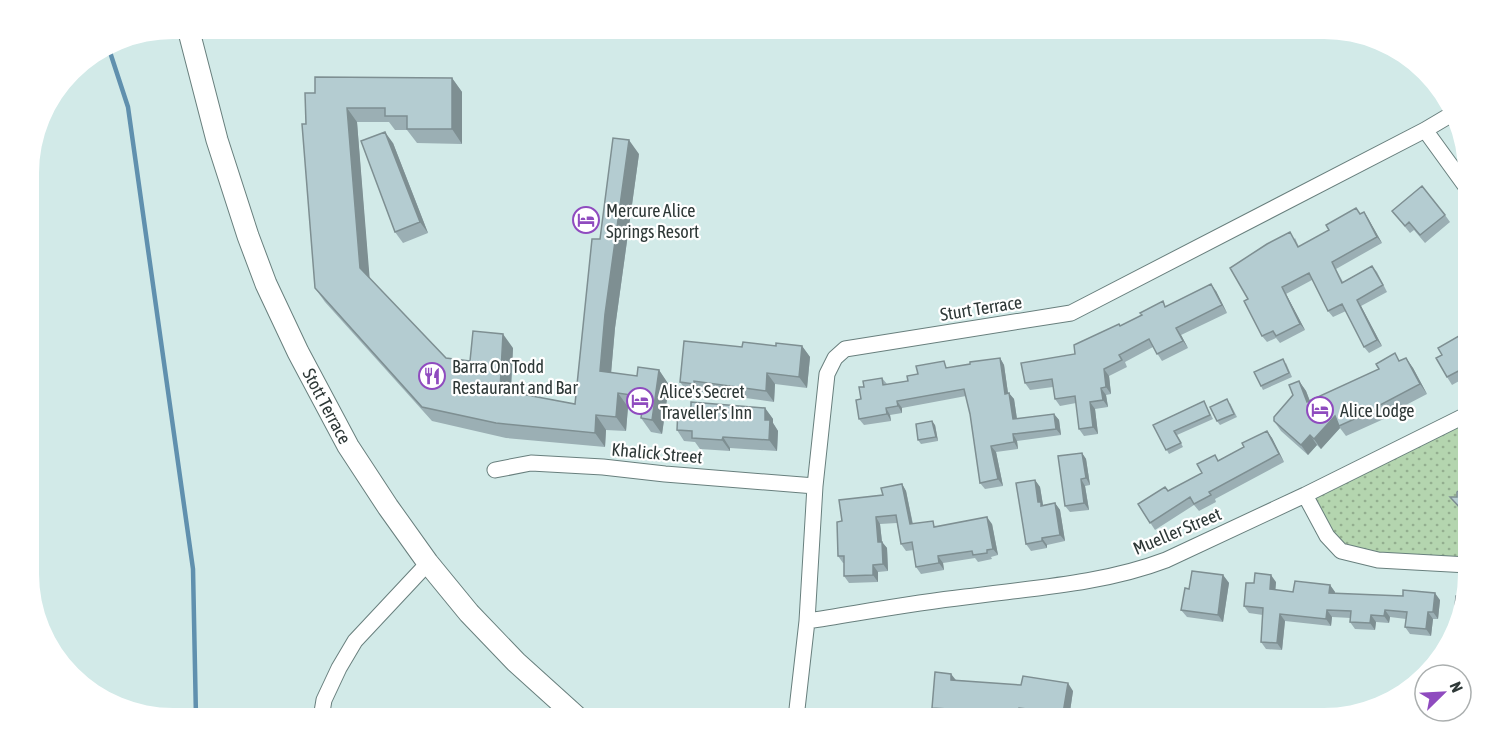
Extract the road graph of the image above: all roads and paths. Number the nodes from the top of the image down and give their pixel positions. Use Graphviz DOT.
graph roads {
  1 [pos="191,39"];
  2 [pos="1446,118"];
  3 [pos="1425,130"];
  4 [pos="1458,176"];
  5 [pos="1458,419"];
  6 [pos="495,470"];
  7 [pos="815,486"];
  8 [pos="1305,495"];
  9 [pos="428,563"];
  10 [pos="1458,564"];
  11 [pos="807,621"];
  12 [pos="323,708"];
  13 [pos="567,708"];
  14 [pos="797,708"];
  1 -- 9 [label="main road, Stott Terrace"];
  2 -- 3 [label="street, Sturt Terrace"];
  3 -- 4 [label="street"];
  3 -- 7 [label="street, Sturt Terrace"];
  5 -- 8 [label="street, Mueller Street"];
  6 -- 7 [label="street, Khalick Street"];
  7 -- 11 [label="street, Sturt Terrace"];
  8 -- 10 [label="street"];
  8 -- 11 [label="street, Mueller Street"];
  9 -- 12 [label="street"];
  9 -- 13 [label="main road, Stott Terrace"];
  11 -- 14 [label="street, Sturt Terrace"];
}
